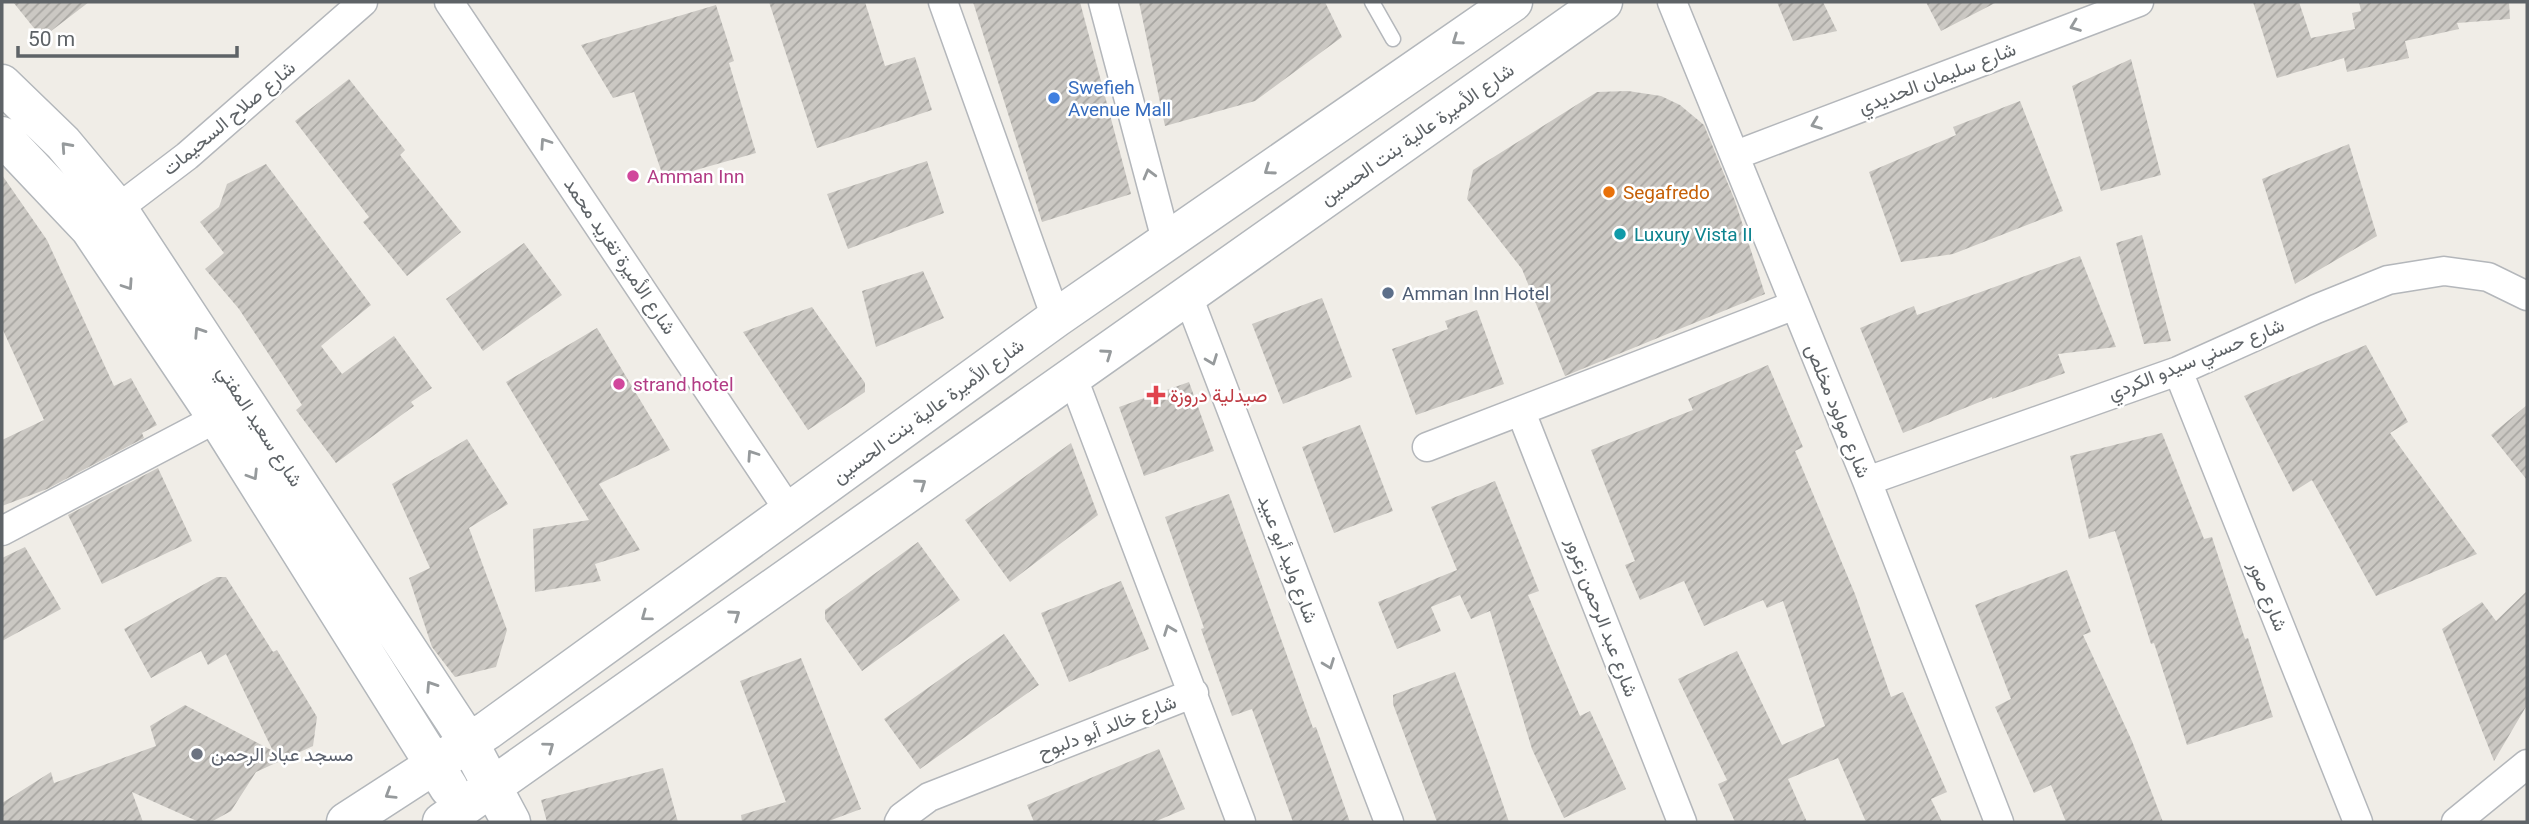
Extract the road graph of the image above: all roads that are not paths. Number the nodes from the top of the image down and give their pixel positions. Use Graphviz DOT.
graph roads {
  1 [pos="363,2"];
  2 [pos="449,2"];
  3 [pos="943,2"];
  4 [pos="1103,2"];
  5 [pos="1372,2"];
  6 [pos="1513,2"];
  7 [pos="1603,2"];
  8 [pos="1672,2"];
  9 [pos="2138,2"];
  10 [pos="1393,39"];
  11 [pos="2,85"];
  12 [pos="2,136"];
  13 [pos="1736,155"];
  14 [pos="104,219"];
  15 [pos="1167,240"];
  16 [pos="1188,296"];
  17 [pos="2527,296"];
  18 [pos="1795,305"];
  19 [pos="1056,318"];
  20 [pos="2178,370"];
  21 [pos="1073,378"];
  22 [pos="1521,412"];
  23 [pos="217,418"];
  24 [pos="1427,447"];
  25 [pos="1867,481"];
  26 [pos="790,512"];
  27 [pos="2,531"];
  28 [pos="1194,694"];
  29 [pos="469,743"];
  30 [pos="2527,764"];
  31 [pos="435,766"];
  32 [pos="494,787"];
  33 [pos="457,818"];
  34 [pos="346,822"];
  35 [pos="511,822"];
  36 [pos="899,822"];
  37 [pos="1241,822"];
  38 [pos="1389,822"];
  39 [pos="1682,822"];
  40 [pos="1999,822"];
  41 [pos="2358,822"];
  42 [pos="2456,822"];
  1 -- 14 [label="street, شارع صلاح السحيمات"];
  26 -- 2 [label="street, شارع الأميرة تغريد محمد, one-way"];
  3 -- 19 [label="street"];
  15 -- 4 [label="street, one-way"];
  5 -- 10 [label="lane"];
  6 -- 15 [label="main road, شارع الأميرة عالية بنت الحسين, one-way"];
  7 -- 16 [label="main road, شارع الأميرة عالية بنت الحسين"];
  8 -- 13 [label="street, شارع مولود مخلص"];
  9 -- 13 [label="street, شارع سليمان الحديدي, one-way"];
  14 -- 11 [label="main road, شارع سعيد المفتي, one-way"];
  12 -- 14 [label="main road, شارع سعيد المفتي"];
  13 -- 18 [label="street, شارع مولود مخلص"];
  14 -- 23 [label="main road, شارع سعيد المفتي, one-way"];
  29 -- 14 [label="main road, شارع سعيد المفتي, one-way"];
  15 -- 19 [label="main road, شارع الأميرة عالية بنت الحسين"];
  21 -- 16 [label="main road, شارع الأميرة عالية بنت الحسين, one-way"];
  16 -- 38 [label="street, شارع وليد أبو عبيد, one-way"];
  17 -- 20 [label="street, شارع حسني سيدو الكردي"];
  18 -- 22 [label="street"];
  18 -- 25 [label="street, شارع مولود مخلص"];
  19 -- 26 [label="main road, شارع الأميرة عالية بنت الحسين"];
  20 -- 25 [label="street, شارع حسني سيدو الكردي"];
  20 -- 41 [label="street, شارع صور"];
  28 -- 21 [label="street, one-way"];
  32 -- 21 [label="main road, شارع الأميرة عالية بنت الحسين, one-way"];
  22 -- 24 [label="street"];
  22 -- 39 [label="street, شارع عبد الرحمن زعرور"];
  23 -- 27 [label="street"];
  23 -- 31 [label="main road, شارع سعيد المفتي, one-way"];
  25 -- 40 [label="street, شارع مولود مخلص"];
  26 -- 29 [label="main road, شارع الأميرة عالية بنت الحسين, one-way"];
  28 -- 36 [label="street, شارع خالد أبو دلبوح"];
  28 -- 37 [label="street, شارع خالد أبو دلبوح"];
  29 -- 31 [label="main road, شارع الأميرة عالية بنت الحسين"];
  29 -- 32 [label="main road, شارع سعيد المفتي"];
  30 -- 42 [label="street"];
  31 -- 33 [label="main road, شارع سعيد المفتي"];
  31 -- 34 [label="main road, شارع الأميرة عالية بنت الحسين, one-way"];
  32 -- 33 [label="main road, شارع الأميرة عالية بنت الحسين"];
  32 -- 35 [label="main road, شارع سعيد المفتي"];
}
